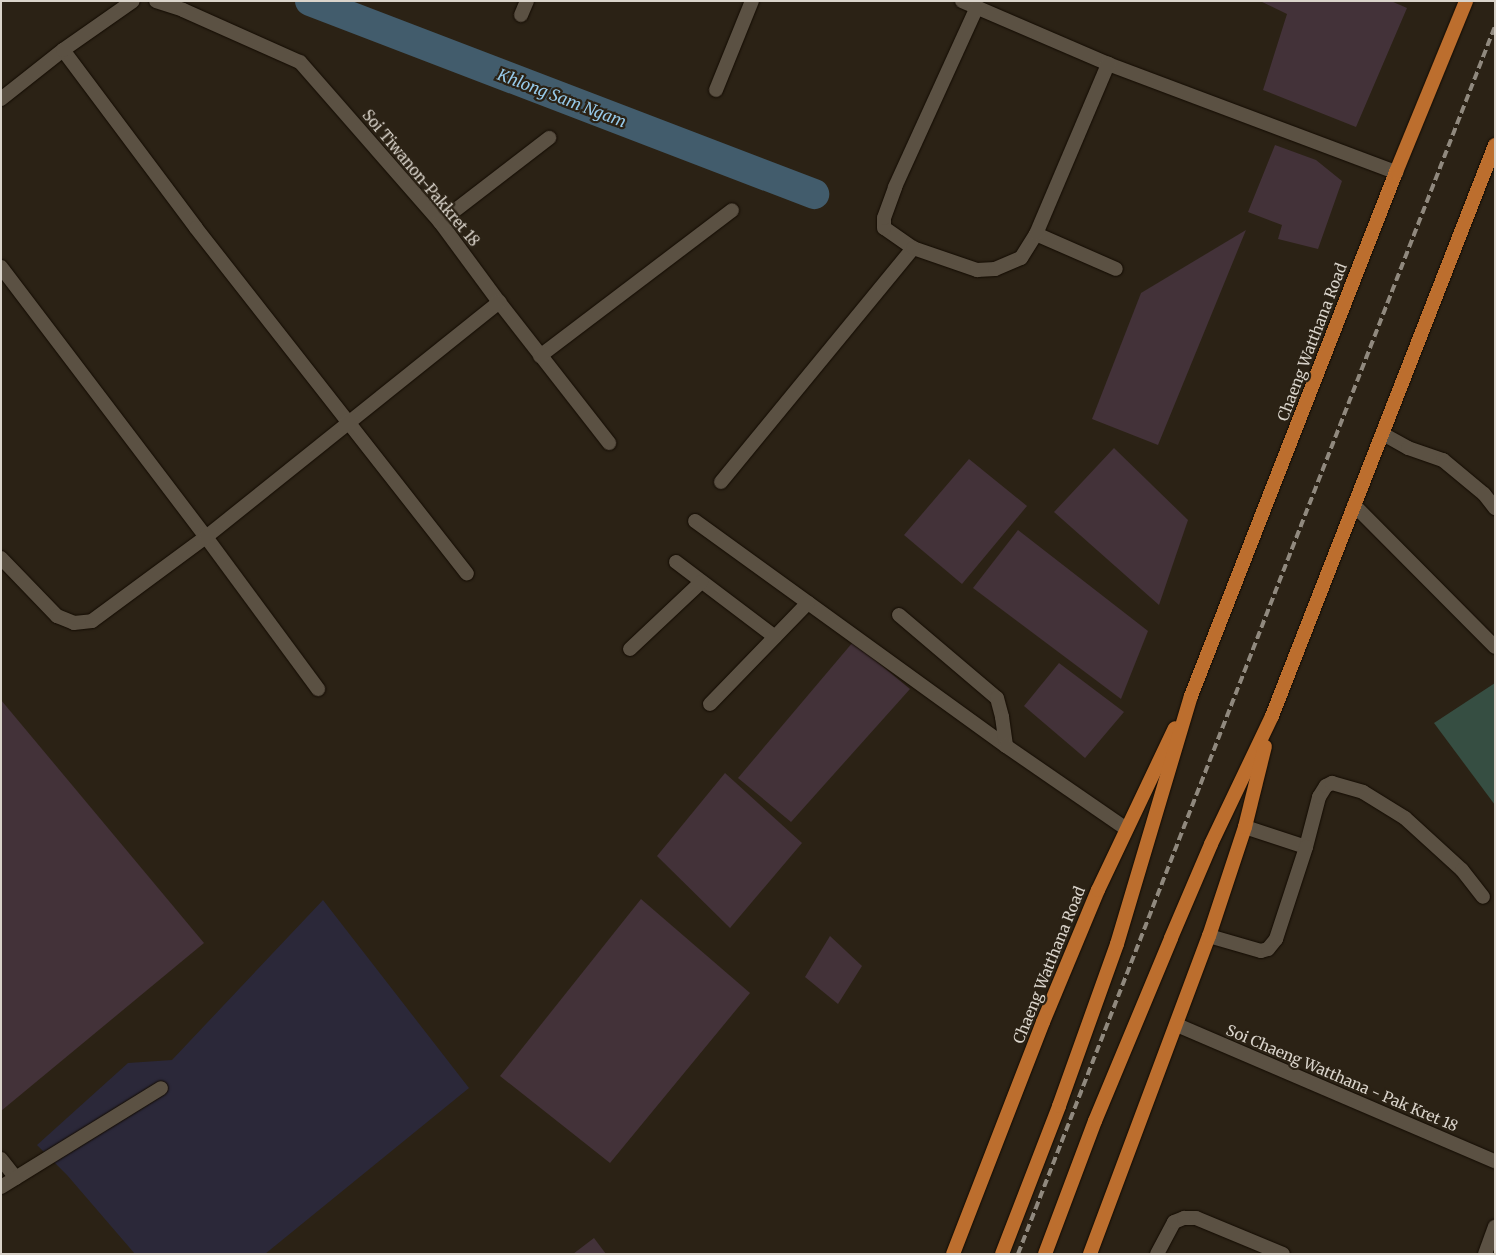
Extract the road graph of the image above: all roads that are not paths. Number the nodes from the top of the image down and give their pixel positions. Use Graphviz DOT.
graph roads {
  1 [pos="133,1"];
  2 [pos="156,1"];
  3 [pos="527,1"];
  4 [pos="752,1"];
  5 [pos="962,1"];
  6 [pos="1466,1"];
  7 [pos="977,7"];
  8 [pos="521,15"];
  9 [pos="63,50"];
  10 [pos="1108,64"];
  11 [pos="716,90"];
  12 [pos="1,99"];
  13 [pos="549,138"];
  14 [pos="1495,145"];
  15 [pos="1396,172"];
  16 [pos="732,210"];
  17 [pos="440,222"];
  18 [pos="1036,234"];
  19 [pos="913,248"];
  20 [pos="1,267"];
  21 [pos="1116,269"];
  22 [pos="499,302"];
  23 [pos="540,356"];
  24 [pos="348,423"];
  25 [pos="1383,434"];
  26 [pos="609,443"];
  27 [pos="721,482"];
  28 [pos="1354,505"];
  29 [pos="1495,508"];
  30 [pos="695,521"];
  31 [pos="206,537"];
  32 [pos="1,558"];
  33 [pos="676,562"];
  34 [pos="467,573"];
  35 [pos="701,582"];
  36 [pos="808,603"];
  37 [pos="899,615"];
  38 [pos="775,637"];
  39 [pos="1495,647"];
  40 [pos="630,649"];
  41 [pos="318,690"];
  42 [pos="1191,696"];
  43 [pos="710,704"];
  44 [pos="1272,716"];
  45 [pos="1006,746"];
  46 [pos="1245,827"];
  47 [pos="1125,828"];
  48 [pos="1306,846"];
  49 [pos="1482,897"];
  50 [pos="1209,936"];
  51 [pos="1177,1025"];
  52 [pos="161,1088"];
  53 [pos="1,1159"];
  54 [pos="1495,1160"];
  55 [pos="16,1178"];
  56 [pos="1,1187"];
  57 [pos="1495,1227"];
  58 [pos="953,1254"];
  59 [pos="1002,1254"];
  60 [pos="1045,1254"];
  61 [pos="1090,1254"];
  62 [pos="1157,1254"];
  63 [pos="1283,1254"];
  64 [pos="1485,1254"];
  1 -- 9 [label="street"];
  2 -- 17 [label="street, Soi Tiwanon-Pakkret 18"];
  3 -- 8 [label="street"];
  4 -- 11 [label="street"];
  5 -- 7 [label="street"];
  6 -- 15 [label="main road, Chaeng Watthana Road"];
  7 -- 10 [label="street"];
  7 -- 19 [label="street"];
  9 -- 12 [label="street"];
  9 -- 24 [label="street"];
  10 -- 15 [label="street"];
  10 -- 18 [label="street"];
  13 -- 17 [label="street"];
  14 -- 25 [label="main road"];
  15 -- 42 [label="main road, Chaeng Watthana Road"];
  16 -- 23 [label="street"];
  17 -- 22 [label="street, Soi Tiwanon-Pakkret 18"];
  18 -- 19 [label="street"];
  18 -- 21 [label="street"];
  19 -- 27 [label="street"];
  20 -- 31 [label="street"];
  22 -- 23 [label="street, Soi Tiwanon-Pakkret 18"];
  22 -- 24 [label="street"];
  23 -- 26 [label="street, Soi Tiwanon-Pakkret 18"];
  24 -- 31 [label="street"];
  24 -- 34 [label="street"];
  25 -- 28 [label="main road"];
  25 -- 29 [label="street"];
  28 -- 39 [label="street"];
  28 -- 44 [label="main road"];
  30 -- 36 [label="street"];
  31 -- 32 [label="street"];
  31 -- 41 [label="street"];
  33 -- 35 [label="street"];
  35 -- 38 [label="street"];
  35 -- 40 [label="street"];
  36 -- 38 [label="street"];
  36 -- 45 [label="street"];
  37 -- 45 [label="street"];
  38 -- 43 [label="street"];
  42 -- 47 [label="main road, Chaeng Watthana Road"];
  42 -- 59 [label="main road, Chaeng Watthana Road"];
  44 -- 46 [label="main road"];
  44 -- 60 [label="main road"];
  45 -- 47 [label="street"];
  46 -- 48 [label="street"];
  46 -- 50 [label="main road"];
  47 -- 58 [label="main road, Chaeng Watthana Road"];
  48 -- 49 [label="street"];
  48 -- 50 [label="street"];
  50 -- 51 [label="main road"];
  51 -- 54 [label="street, Soi Chaeng Watthana - Pak Kret 18"];
  51 -- 61 [label="main road"];
  52 -- 55 [label="street"];
  53 -- 55 [label="street"];
  55 -- 56 [label="street"];
  57 -- 64 [label="street"];
  62 -- 63 [label="street"];
}
